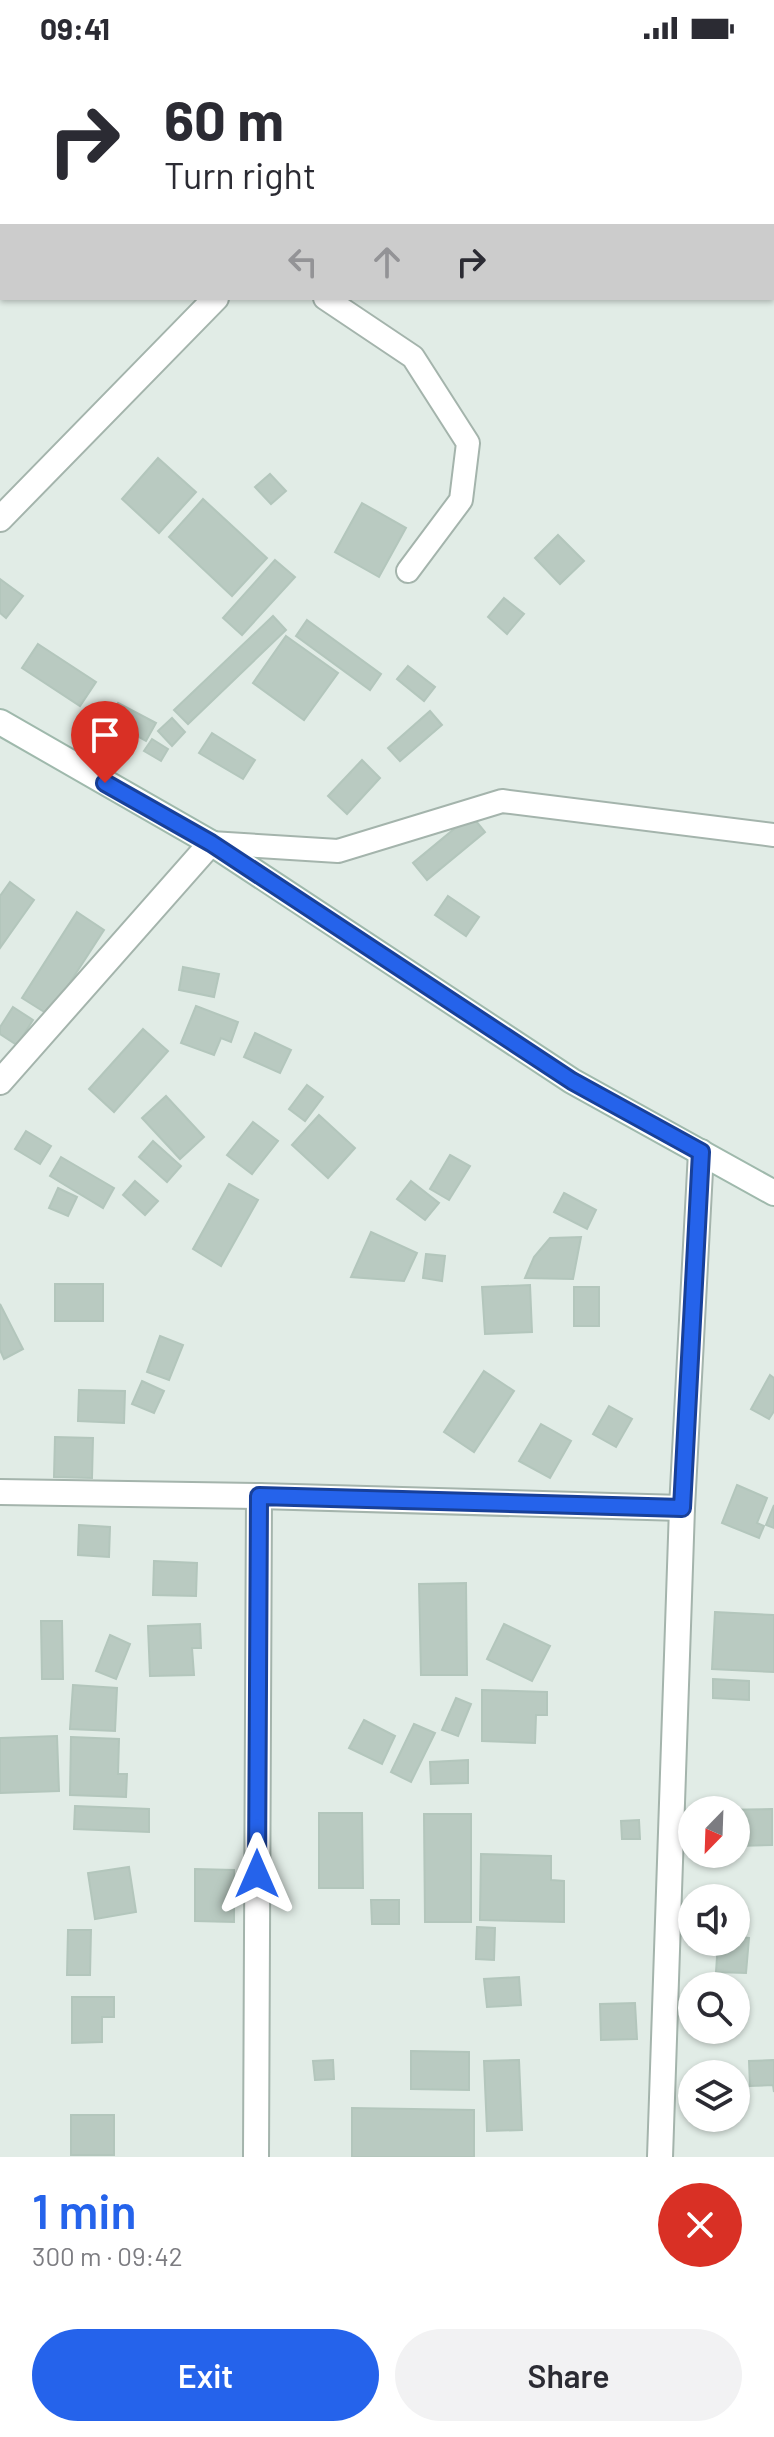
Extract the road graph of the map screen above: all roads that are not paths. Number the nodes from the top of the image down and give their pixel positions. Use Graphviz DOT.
graph roads {
  1 [pos="214,300"];
  2 [pos="328,300"];
  3 [pos="0,519"];
  4 [pos="408,571"];
  5 [pos="0,722"];
  6 [pos="774,835"];
  7 [pos="211,843"];
  8 [pos="0,1082"];
  9 [pos="701,1152"];
  10 [pos="774,1193"];
  11 [pos="0,1492"];
  12 [pos="259,1496"];
  13 [pos="682,1508"];
  14 [pos="256,2157"];
  15 [pos="660,2157"];
  1 -- 3 [label="street"];
  2 -- 4 [label="lane"];
  5 -- 7 [label="street"];
  6 -- 7 [label="lane"];
  7 -- 8 [label="street"];
  7 -- 9 [label="street"];
  9 -- 10 [label="street"];
  9 -- 13 [label="street"];
  11 -- 12 [label="street"];
  12 -- 13 [label="street"];
  12 -- 14 [label="street"];
  13 -- 15 [label="street"];
}
